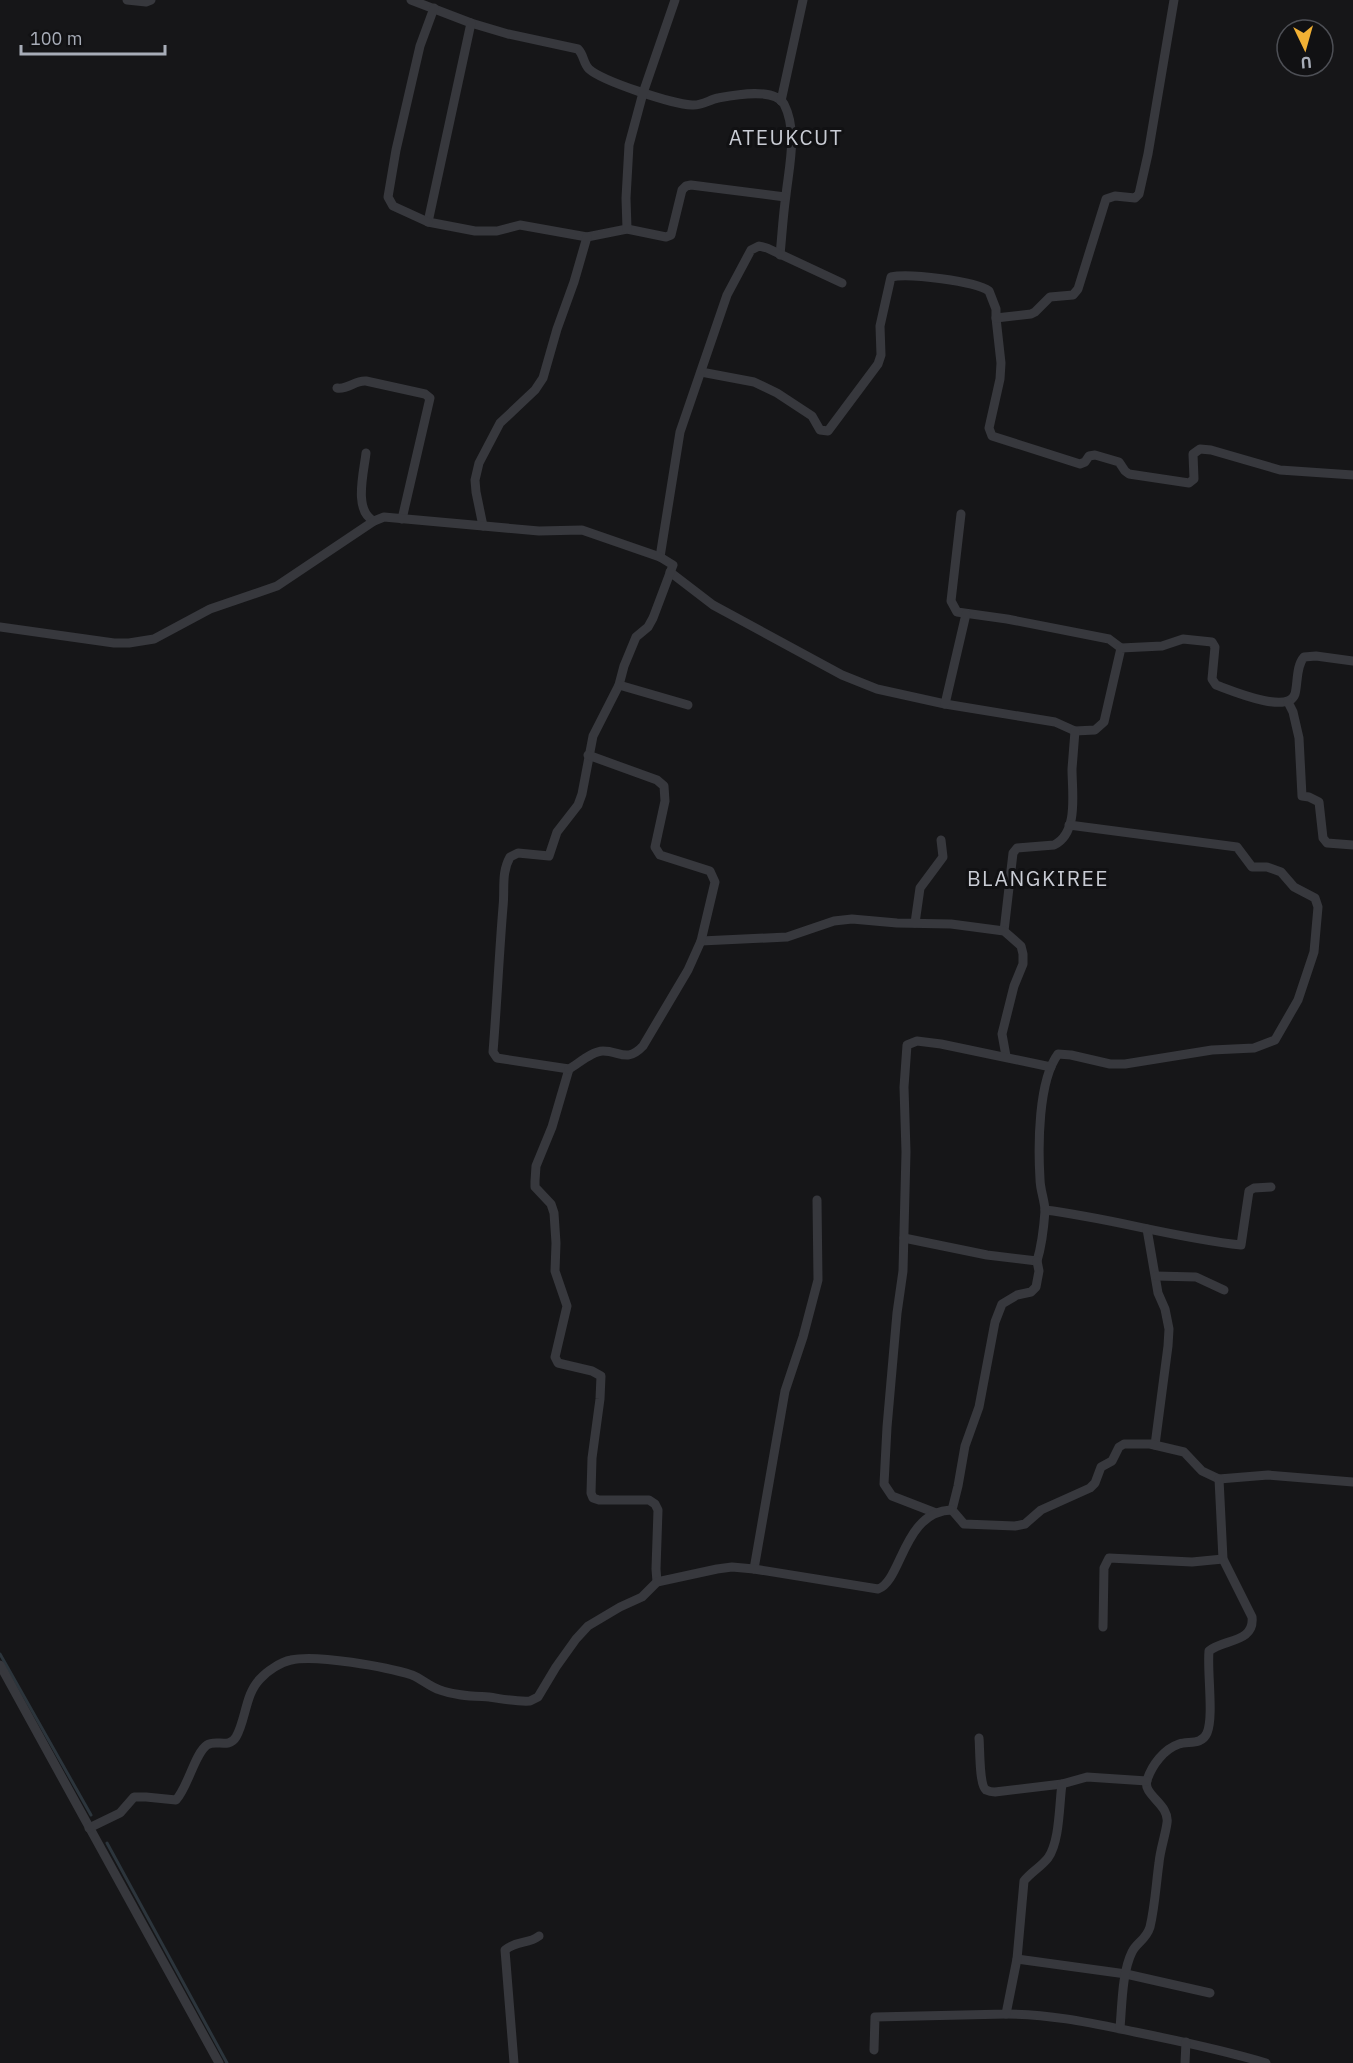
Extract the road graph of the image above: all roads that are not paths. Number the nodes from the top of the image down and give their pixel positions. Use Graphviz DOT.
graph roads {
  1 [pos="127,0"];
  2 [pos="151,0"];
  3 [pos="411,0"];
  4 [pos="675,0"];
  5 [pos="803,0"];
  6 [pos="1174,0"];
  7 [pos="428,5"];
  8 [pos="471,23"];
  9 [pos="643,93"];
  10 [pos="781,101"];
  11 [pos="785,197"];
  12 [pos="428,222"];
  13 [pos="627,229"];
  14 [pos="587,237"];
  15 [pos="780,255"];
  16 [pos="843,283"];
  17 [pos="996,318"];
  18 [pos="701,372"];
  19 [pos="337,388"];
  20 [pos="366,453"];
  21 [pos="1353,475"];
  22 [pos="961,514"];
  23 [pos="402,519"];
  24 [pos="374,521"];
  25 [pos="483,526"];
  26 [pos="660,557"];
  27 [pos="670,572"];
  28 [pos="966,614"];
  29 [pos="0,627"];
  30 [pos="1121,648"];
  31 [pos="1353,662"];
  32 [pos="619,685"];
  33 [pos="1288,702"];
  34 [pos="945,704"];
  35 [pos="688,705"];
  36 [pos="1075,731"];
  37 [pos="588,755"];
  38 [pos="1069,825"];
  39 [pos="941,840"];
  40 [pos="1353,845"];
  41 [pos="915,923"];
  42 [pos="1004,931"];
  43 [pos="701,941"];
  44 [pos="1006,1056"];
  45 [pos="1051,1067"];
  46 [pos="569,1069"];
  47 [pos="1271,1187"];
  48 [pos="817,1200"];
  49 [pos="1045,1210"];
  50 [pos="1147,1229"];
  51 [pos="904,1238"];
  52 [pos="1037,1261"];
  53 [pos="1156,1276"];
  54 [pos="1224,1290"];
  55 [pos="1155,1445"];
  56 [pos="1219,1479"];
  57 [pos="1353,1482"];
  58 [pos="952,1510"];
  59 [pos="936,1513"];
  60 [pos="1223,1559"];
  61 [pos="754,1569"];
  62 [pos="657,1582"];
  63 [pos="1103,1626"];
  64 [pos="0,1665"];
  65 [pos="979,1738"];
  66 [pos="1147,1781"];
  67 [pos="1062,1784"];
  68 [pos="89,1828"];
  69 [pos="539,1936"];
  70 [pos="1017,1959"];
  71 [pos="1126,1974"];
  72 [pos="1210,1993"];
  73 [pos="1006,2014"];
  74 [pos="1120,2028"];
  75 [pos="1186,2042"];
  76 [pos="874,2050"];
  77 [pos="219,2063"];
  78 [pos="514,2063"];
  79 [pos="1185,2063"];
  80 [pos="1266,2063"];
  1 -- 2 [label="street"];
  3 -- 7 [label="street"];
  4 -- 9 [label="street"];
  5 -- 10 [label="street"];
  6 -- 17 [label="street"];
  7 -- 8 [label="street"];
  7 -- 12 [label="street"];
  8 -- 9 [label="street"];
  8 -- 12 [label="street"];
  9 -- 10 [label="street"];
  9 -- 13 [label="street"];
  10 -- 11 [label="street"];
  11 -- 13 [label="street"];
  11 -- 15 [label="street"];
  12 -- 14 [label="street"];
  13 -- 14 [label="street"];
  14 -- 25 [label="street"];
  15 -- 16 [label="street"];
  15 -- 18 [label="street"];
  17 -- 18 [label="street"];
  17 -- 21 [label="street"];
  18 -- 26 [label="street"];
  19 -- 23 [label="street"];
  20 -- 24 [label="street"];
  22 -- 28 [label="street"];
  23 -- 24 [label="street"];
  23 -- 25 [label="street"];
  24 -- 29 [label="street"];
  25 -- 26 [label="street"];
  26 -- 27 [label="street"];
  27 -- 32 [label="street"];
  27 -- 34 [label="street"];
  28 -- 30 [label="street"];
  28 -- 34 [label="street"];
  30 -- 33 [label="street"];
  30 -- 36 [label="street"];
  31 -- 33 [label="street"];
  32 -- 35 [label="street"];
  32 -- 37 [label="street"];
  33 -- 40 [label="street"];
  34 -- 36 [label="street"];
  36 -- 38 [label="street"];
  37 -- 43 [label="street"];
  37 -- 46 [label="street"];
  38 -- 42 [label="street"];
  38 -- 45 [label="street"];
  39 -- 41 [label="street"];
  41 -- 42 [label="street"];
  41 -- 43 [label="street"];
  42 -- 44 [label="street"];
  43 -- 46 [label="street"];
  44 -- 45 [label="street"];
  44 -- 51 [label="street"];
  45 -- 49 [label="street"];
  46 -- 62 [label="street"];
  47 -- 50 [label="street"];
  48 -- 61 [label="street"];
  49 -- 50 [label="street"];
  49 -- 52 [label="street"];
  50 -- 53 [label="street"];
  51 -- 52 [label="street"];
  51 -- 59 [label="street"];
  52 -- 58 [label="street"];
  53 -- 54 [label="street"];
  53 -- 55 [label="street"];
  55 -- 56 [label="street"];
  55 -- 58 [label="street"];
  56 -- 57 [label="street"];
  56 -- 60 [label="street"];
  58 -- 59 [label="street"];
  59 -- 61 [label="street"];
  60 -- 63 [label="street"];
  60 -- 66 [label="street"];
  61 -- 62 [label="street"];
  62 -- 68 [label="street"];
  64 -- 68 [label="street"];
  65 -- 67 [label="street"];
  66 -- 67 [label="street"];
  66 -- 71 [label="street"];
  67 -- 70 [label="street"];
  68 -- 77 [label="street"];
  69 -- 78 [label="street"];
  70 -- 71 [label="street"];
  70 -- 73 [label="street"];
  71 -- 72 [label="street"];
  71 -- 74 [label="street"];
  73 -- 74 [label="street"];
  73 -- 76 [label="street"];
  74 -- 75 [label="street"];
  75 -- 79 [label="street"];
  75 -- 80 [label="street"];
}
